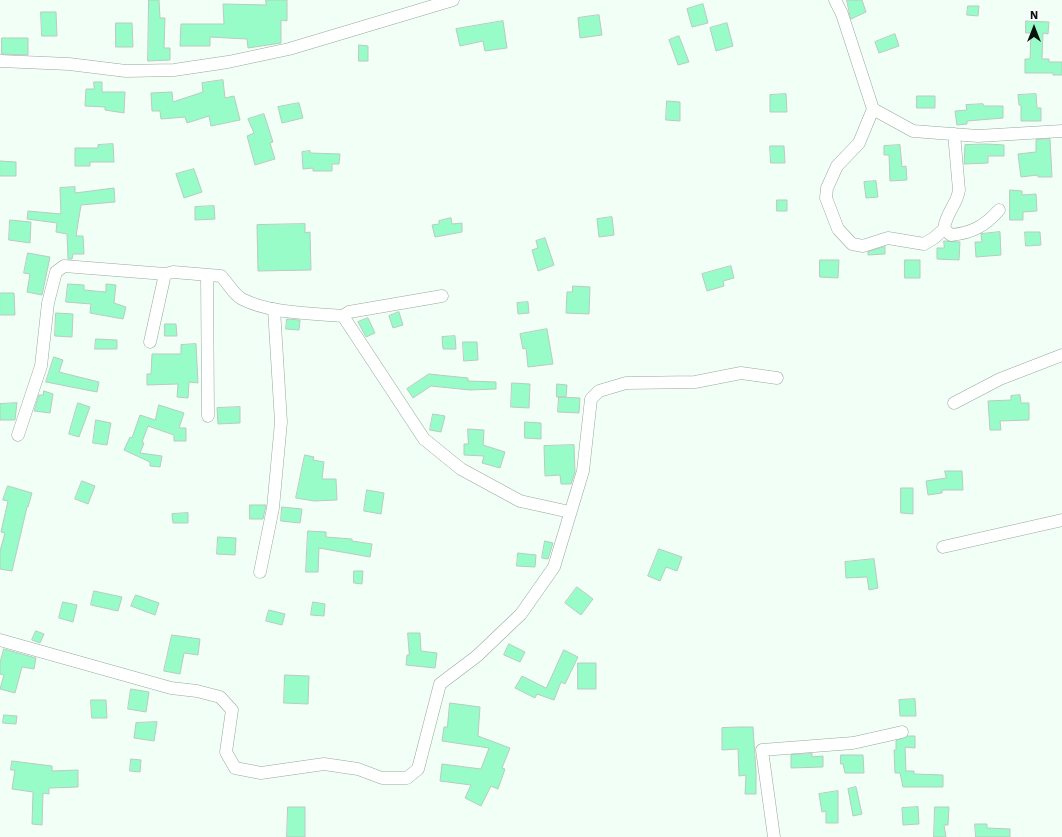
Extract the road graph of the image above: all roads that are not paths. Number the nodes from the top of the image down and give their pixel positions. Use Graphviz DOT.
graph roads {
  1 [pos="453,0"];
  2 [pos="835,0"];
  3 [pos="0,61"];
  4 [pos="873,109"];
  5 [pos="1062,131"];
  6 [pos="954,134"];
  7 [pos="1000,210"];
  8 [pos="944,229"];
  9 [pos="165,274"];
  10 [pos="207,276"];
  11 [pos="442,296"];
  12 [pos="274,309"];
  13 [pos="342,316"];
  14 [pos="150,342"];
  15 [pos="1062,356"];
  16 [pos="777,378"];
  17 [pos="954,403"];
  18 [pos="208,416"];
  19 [pos="18,435"];
  20 [pos="570,512"];
  21 [pos="1062,520"];
  22 [pos="942,547"];
  23 [pos="260,572"];
  24 [pos="0,640"];
  25 [pos="902,732"];
  26 [pos="774,837"];
  1 -- 3 [label="street"];
  2 -- 4 [label="street"];
  4 -- 6 [label="street"];
  4 -- 8 [label="street"];
  5 -- 6 [label="street"];
  6 -- 8 [label="street"];
  7 -- 8 [label="street"];
  9 -- 10 [label="street"];
  9 -- 14 [label="street"];
  9 -- 19 [label="street"];
  10 -- 12 [label="street"];
  10 -- 18 [label="street"];
  11 -- 13 [label="street"];
  12 -- 13 [label="street"];
  12 -- 23 [label="street"];
  13 -- 20 [label="street"];
  15 -- 17 [label="street"];
  16 -- 20 [label="street"];
  20 -- 24 [label="street"];
  21 -- 22 [label="street"];
  25 -- 26 [label="street"];
}
